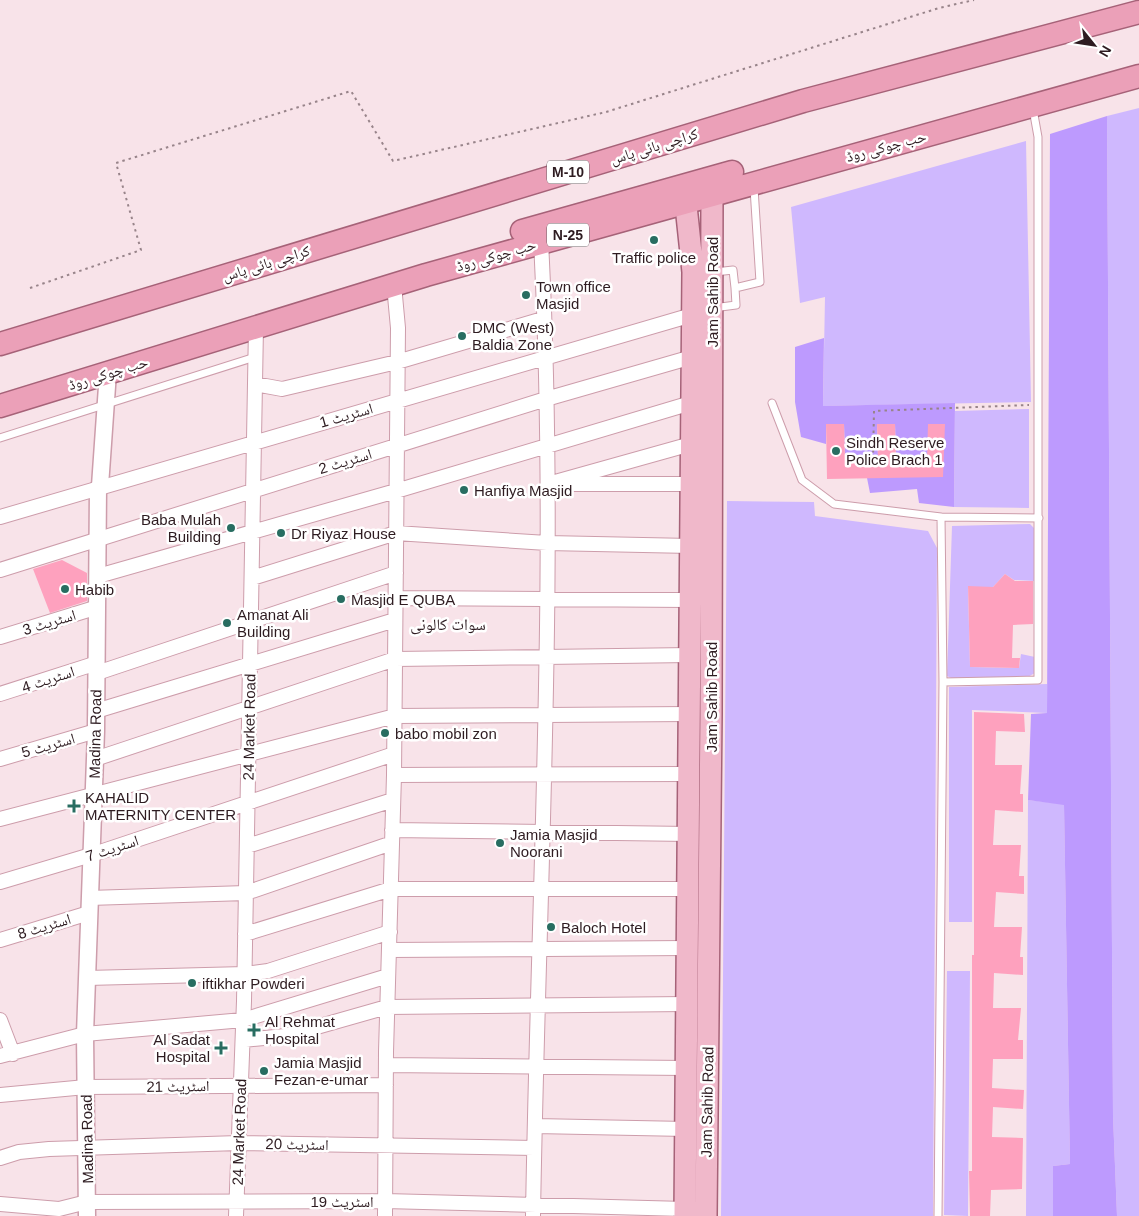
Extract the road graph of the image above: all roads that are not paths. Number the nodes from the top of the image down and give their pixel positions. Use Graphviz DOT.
graph roads {
  1 [pos="1139,12"];
  2 [pos="1139,62"];
  3 [pos="1139,76"];
  4 [pos="1032,106"];
  5 [pos="754,182"];
  6 [pos="712,186"];
  7 [pos="685,193"];
  8 [pos="541,242"];
  9 [pos="712,272"];
  10 [pos="394,285"];
  11 [pos="735,288"];
  12 [pos="712,308"];
  13 [pos="692,315"];
  14 [pos="543,319"];
  15 [pos="256,327"];
  16 [pos="0,344"];
  17 [pos="256,357"];
  18 [pos="544,357"];
  19 [pos="692,357"];
  20 [pos="397,362"];
  21 [pos="108,372"];
  22 [pos="256,384"];
  23 [pos="0,390"];
  24 [pos="546,399"];
  25 [pos="397,400"];
  26 [pos="691,402"];
  27 [pos="772,404"];
  28 [pos="106,405"];
  29 [pos="0,406"];
  30 [pos="0,438"];
  31 [pos="255,442"];
  32 [pos="691,444"];
  33 [pos="397,445"];
  34 [pos="547,446"];
  35 [pos="548,484"];
  36 [pos="691,484"];
  37 [pos="98,488"];
  38 [pos="254,490"];
  39 [pos="396,491"];
  40 [pos="0,517"];
  41 [pos="941,517"];
  42 [pos="1039,518"];
  43 [pos="253,532"];
  44 [pos="396,533"];
  45 [pos="98,538"];
  46 [pos="547,543"];
  47 [pos="691,546"];
  48 [pos="0,570"];
  49 [pos="396,573"];
  50 [pos="98,576"];
  51 [pos="252,578"];
  52 [pos="396,598"];
  53 [pos="547,599"];
  54 [pos="690,600"];
  55 [pos="98,607"];
  56 [pos="395,620"];
  57 [pos="251,621"];
  58 [pos="0,637"];
  59 [pos="690,655"];
  60 [pos="546,657"];
  61 [pos="395,659"];
  62 [pos="250,664"];
  63 [pos="97,668"];
  64 [pos="943,682"];
  65 [pos="0,694"];
  66 [pos="249,707"];
  67 [pos="96,710"];
  68 [pos="690,714"];
  69 [pos="546,715"];
  70 [pos="395,716"];
  71 [pos="96,731"];
  72 [pos="394,754"];
  73 [pos="248,756"];
  74 [pos="95,759"];
  75 [pos="0,760"];
  76 [pos="545,774"];
  77 [pos="689,774"];
  78 [pos="394,775"];
  79 [pos="94,793"];
  80 [pos="393,800"];
  81 [pos="247,803"];
  82 [pos="0,819"];
  83 [pos="543,832"];
  84 [pos="689,834"];
  85 [pos="392,837"];
  86 [pos="247,846"];
  87 [pos="90,855"];
  88 [pos="0,882"];
  89 [pos="391,889"];
  90 [pos="541,889"];
  91 [pos="688,889"];
  92 [pos="246,893"];
  93 [pos="89,905"];
  94 [pos="390,932"];
  95 [pos="245,934"];
  96 [pos="0,940"];
  97 [pos="688,948"];
  98 [pos="539,949"];
  99 [pos="389,950"];
  100 [pos="245,974"];
  101 [pos="388,976"];
  102 [pos="87,978"];
  103 [pos="687,1004"];
  104 [pos="537,1005"];
  105 [pos="387,1007"];
  106 [pos="0,1020"];
  107 [pos="243,1020"];
  108 [pos="85,1034"];
  109 [pos="243,1040"];
  110 [pos="6,1055"];
  111 [pos="386,1066"];
  112 [pos="535,1067"];
  113 [pos="686,1068"];
  114 [pos="241,1085"];
  115 [pos="386,1085"];
  116 [pos="86,1087"];
  117 [pos="0,1095"];
  118 [pos="535,1126"];
  119 [pos="686,1129"];
  120 [pos="239,1143"];
  121 [pos="386,1145"];
  122 [pos="87,1147"];
  123 [pos="534,1148"];
  124 [pos="0,1158"];
  125 [pos="385,1200"];
  126 [pos="237,1201"];
  127 [pos="0,1204"];
  128 [pos="87,1209"];
  129 [pos="533,1211"];
  130 [pos="685,1213"];
  131 [pos="236,1216"];
  132 [pos="385,1216"];
  133 [pos="706,1216"];
  134 [pos="938,1216"];
  1 -- 16 [label="highway, کراچی بائی پاس / M-10"];
  2 -- 6 [label="highway, حب چوکی روڈ / N-25"];
  3 -- 4 [label="highway, حب چوکی روڈ / N-25"];
  4 -- 5 [label="highway, حب چوکی روڈ / N-25"];
  4 -- 42 [label="lane"];
  5 -- 6 [label="highway, حب چوکی روڈ / N-25"];
  5 -- 11 [label="lane"];
  6 -- 7 [label="highway, حب چوکی روڈ / N-25"];
  6 -- 9 [label="main road, Jam Sahib Road"];
  7 -- 8 [label="highway, حب چوکی روڈ / N-25"];
  7 -- 13 [label="main road, Jam Sahib Road"];
  7 -- 23 [label="highway, حب چوکی روڈ / N-25"];
  8 -- 10 [label="highway, حب چوکی روڈ / N-25"];
  8 -- 14 [label="street"];
  9 -- 11 [label="lane"];
  9 -- 12 [label="main road, Jam Sahib Road"];
  10 -- 15 [label="highway, حب چوکی روڈ / N-25"];
  10 -- 20 [label="street"];
  11 -- 12 [label="lane"];
  12 -- 133 [label="main road, Jam Sahib Road"];
  13 -- 18 [label="street, اسٹریٹ 1"];
  13 -- 19 [label="main road, Jam Sahib Road"];
  14 -- 18 [label="street"];
  14 -- 20 [label="street"];
  15 -- 17 [label="street, 24 Market Road"];
  15 -- 21 [label="highway, حب چوکی روڈ / N-25"];
  17 -- 22 [label="street, 24 Market Road"];
  17 -- 28 [label="lane"];
  18 -- 24 [label="street"];
  18 -- 25 [label="street, اسٹریٹ 1"];
  19 -- 24 [label="street, اسٹریٹ 2"];
  19 -- 26 [label="main road, Jam Sahib Road"];
  20 -- 22 [label="street"];
  20 -- 25 [label="street"];
  21 -- 28 [label="street, Madina Road"];
  21 -- 29 [label="highway, حب چوکی روڈ / N-25"];
  22 -- 31 [label="street, 24 Market Road"];
  24 -- 33 [label="street, اسٹریٹ 2"];
  24 -- 34 [label="street"];
  25 -- 31 [label="street, اسٹریٹ 1"];
  25 -- 33 [label="street"];
  26 -- 32 [label="main road, Jam Sahib Road"];
  26 -- 34 [label="street"];
  27 -- 41 [label="lane"];
  28 -- 30 [label="lane"];
  28 -- 37 [label="street, Madina Road"];
  31 -- 37 [label="street, اسٹریٹ 1"];
  31 -- 38 [label="street, 24 Market Road"];
  32 -- 35 [label="street"];
  32 -- 36 [label="main road, Jam Sahib Road"];
  33 -- 38 [label="street, اسٹریٹ 2"];
  33 -- 39 [label="street"];
  34 -- 35 [label="street"];
  34 -- 39 [label="street"];
  35 -- 36 [label="street"];
  35 -- 46 [label="street"];
  36 -- 47 [label="main road, Jam Sahib Road"];
  37 -- 40 [label="street, اسٹریٹ 1"];
  37 -- 45 [label="street, Madina Road"];
  38 -- 43 [label="street, 24 Market Road"];
  38 -- 45 [label="street, اسٹریٹ 2"];
  39 -- 43 [label="street"];
  39 -- 44 [label="street"];
  41 -- 42 [label="lane"];
  41 -- 64 [label="lane"];
  42 -- 64 [label="lane"];
  43 -- 50 [label="street"];
  43 -- 51 [label="street, 24 Market Road"];
  44 -- 46 [label="street"];
  44 -- 49 [label="street"];
  44 -- 51 [label="street"];
  45 -- 48 [label="street, اسٹریٹ 2"];
  45 -- 50 [label="street, Madina Road"];
  46 -- 47 [label="street"];
  46 -- 53 [label="street"];
  47 -- 54 [label="main road, Jam Sahib Road"];
  49 -- 52 [label="street"];
  49 -- 57 [label="street, اسٹریٹ 4"];
  50 -- 55 [label="street, Madina Road"];
  51 -- 57 [label="street, 24 Market Road"];
  52 -- 53 [label="street"];
  52 -- 56 [label="street"];
  53 -- 54 [label="street"];
  53 -- 60 [label="street"];
  54 -- 59 [label="main road, Jam Sahib Road"];
  55 -- 58 [label="street, اسٹریٹ 3"];
  55 -- 63 [label="street, Madina Road"];
  56 -- 61 [label="street"];
  56 -- 62 [label="street"];
  57 -- 62 [label="street, 24 Market Road"];
  57 -- 63 [label="street, اسٹریٹ 4"];
  59 -- 60 [label="street"];
  59 -- 68 [label="main road, Jam Sahib Road"];
  60 -- 61 [label="street"];
  60 -- 69 [label="street"];
  61 -- 66 [label="street"];
  61 -- 70 [label="street"];
  62 -- 66 [label="street, 24 Market Road"];
  62 -- 67 [label="street"];
  63 -- 65 [label="street, اسٹریٹ 4"];
  63 -- 67 [label="street, Madina Road"];
  64 -- 134 [label="lane"];
  66 -- 73 [label="street, 24 Market Road"];
  66 -- 74 [label="street"];
  67 -- 71 [label="street, Madina Road"];
  68 -- 69 [label="street"];
  68 -- 77 [label="main road, Jam Sahib Road"];
  69 -- 70 [label="street"];
  69 -- 76 [label="street"];
  70 -- 72 [label="street"];
  70 -- 73 [label="street"];
  71 -- 74 [label="street, Madina Road"];
  71 -- 75 [label="street, اسٹریٹ 5"];
  72 -- 78 [label="street"];
  72 -- 81 [label="street, اسٹریٹ 7"];
  73 -- 79 [label="street"];
  73 -- 81 [label="street, 24 Market Road"];
  74 -- 79 [label="street, Madina Road"];
  76 -- 77 [label="street"];
  76 -- 78 [label="street"];
  76 -- 83 [label="street"];
  77 -- 84 [label="main road, Jam Sahib Road"];
  78 -- 80 [label="street"];
  79 -- 82 [label="street"];
  79 -- 87 [label="street, Madina Road"];
  80 -- 85 [label="street"];
  80 -- 86 [label="street"];
  81 -- 86 [label="street, 24 Market Road"];
  81 -- 87 [label="street, اسٹریٹ 7"];
  83 -- 84 [label="street, اسٹریٹ 8"];
  83 -- 85 [label="street, اسٹریٹ 8"];
  83 -- 90 [label="street"];
  84 -- 91 [label="main road, Jam Sahib Road"];
  85 -- 89 [label="street"];
  85 -- 92 [label="street, اسٹریٹ 8"];
  86 -- 92 [label="street, 24 Market Road"];
  87 -- 88 [label="street, اسٹریٹ 7"];
  87 -- 93 [label="street, Madina Road"];
  89 -- 90 [label="street"];
  89 -- 94 [label="street"];
  89 -- 95 [label="street"];
  90 -- 91 [label="street"];
  90 -- 98 [label="street"];
  91 -- 97 [label="main road, Jam Sahib Road"];
  92 -- 93 [label="street, اسٹریٹ 8"];
  92 -- 95 [label="street, 24 Market Road"];
  93 -- 96 [label="street, اسٹریٹ 8"];
  93 -- 102 [label="street, Madina Road"];
  94 -- 99 [label="street"];
  94 -- 100 [label="street"];
  95 -- 100 [label="street, 24 Market Road"];
  97 -- 98 [label="street"];
  97 -- 103 [label="main road, Jam Sahib Road"];
  98 -- 99 [label="street"];
  98 -- 104 [label="street"];
  99 -- 101 [label="street"];
  100 -- 102 [label="street"];
  100 -- 107 [label="street, 24 Market Road"];
  101 -- 105 [label="street"];
  101 -- 107 [label="street"];
  102 -- 108 [label="street, Madina Road"];
  103 -- 104 [label="street"];
  103 -- 113 [label="main road, Jam Sahib Road"];
  104 -- 105 [label="street"];
  104 -- 112 [label="street"];
  105 -- 109 [label="street"];
  105 -- 111 [label="street"];
  106 -- 110 [label="street"];
  107 -- 108 [label="street"];
  107 -- 109 [label="street, 24 Market Road"];
  108 -- 110 [label="street"];
  108 -- 116 [label="street, Madina Road"];
  109 -- 114 [label="street, 24 Market Road"];
  111 -- 112 [label="street"];
  111 -- 115 [label="street"];
  112 -- 113 [label="street"];
  112 -- 118 [label="street"];
  113 -- 119 [label="main road, Jam Sahib Road"];
  114 -- 115 [label="street, اسٹریٹ 21"];
  114 -- 116 [label="street, اسٹریٹ 21"];
  114 -- 120 [label="street, 24 Market Road"];
  115 -- 121 [label="street"];
  116 -- 117 [label="street, اسٹریٹ 21"];
  116 -- 122 [label="street, Madina Road"];
  118 -- 119 [label="street"];
  118 -- 123 [label="street"];
  119 -- 130 [label="main road, Jam Sahib Road"];
  120 -- 121 [label="street, اسٹریٹ 20"];
  120 -- 122 [label="street, اسٹریٹ 20"];
  120 -- 126 [label="street, 24 Market Road"];
  121 -- 123 [label="street, اسٹریٹ 20"];
  121 -- 125 [label="street"];
  122 -- 124 [label="street, اسٹریٹ 20"];
  122 -- 128 [label="street, Madina Road"];
  123 -- 129 [label="street"];
  125 -- 126 [label="street, اسٹریٹ 19"];
  125 -- 129 [label="street, اسٹریٹ 19"];
  125 -- 132 [label="street"];
  126 -- 128 [label="street, اسٹریٹ 19"];
  126 -- 131 [label="street, 24 Market Road"];
  127 -- 128 [label="street, اسٹریٹ 19"];
  129 -- 130 [label="street, اسٹریٹ 19"];
}
